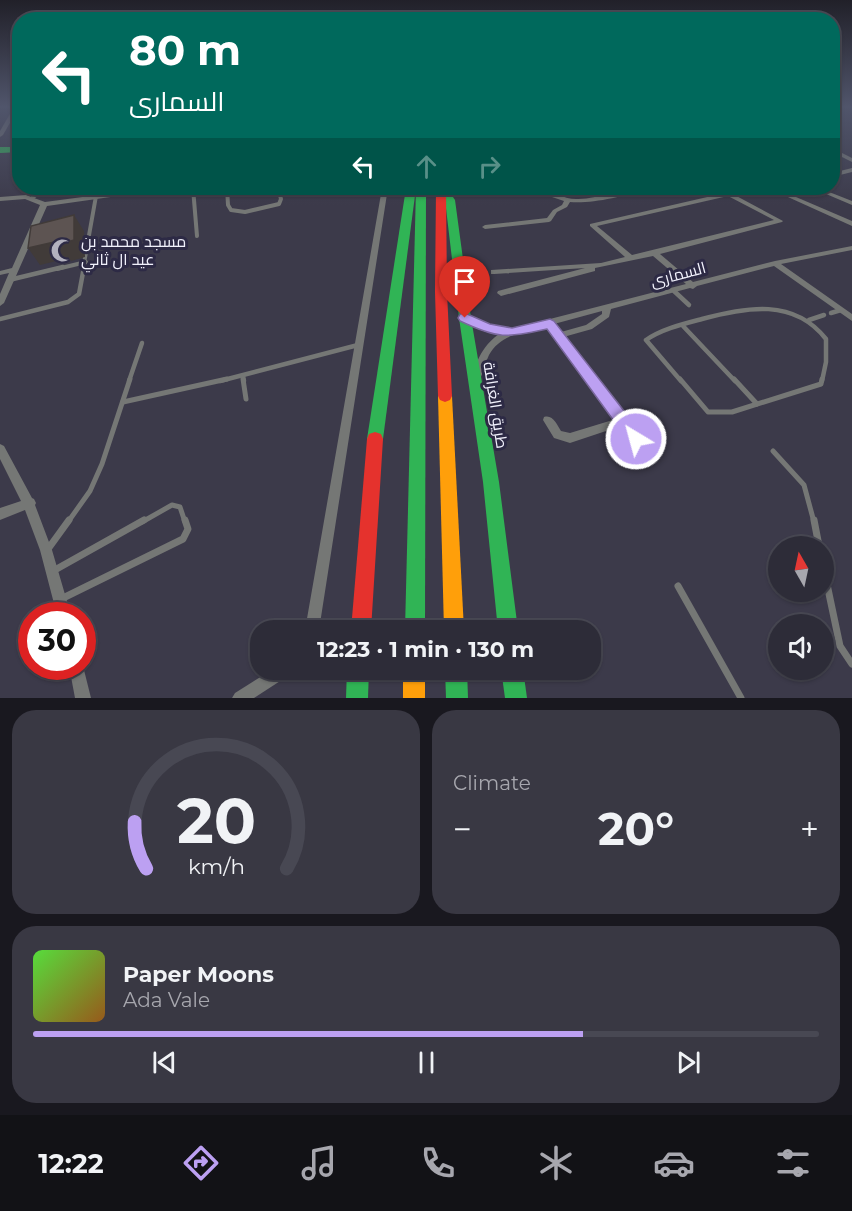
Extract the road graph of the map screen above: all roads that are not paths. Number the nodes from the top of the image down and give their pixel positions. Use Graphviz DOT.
graph roads {
  1 [pos="37,195"];
  2 [pos="104,195"];
  3 [pos="194,195"];
  4 [pos="227,195"];
  5 [pos="280,195"];
  6 [pos="384,195"];
  7 [pos="410,195"];
  8 [pos="421,195"];
  9 [pos="442,195"];
  10 [pos="447,195"];
  11 [pos="552,195"];
  12 [pos="608,195"];
  13 [pos="725,195"];
  14 [pos="731,195"];
  15 [pos="787,195"];
  16 [pos="832,195"];
  17 [pos="96,196"];
  18 [pos="32,198"];
  19 [pos="0,199"];
  20 [pos="567,201"];
  21 [pos="852,203"];
  22 [pos="44,204"];
  23 [pos="852,224"];
  24 [pos="485,227"];
  25 [pos="197,236"];
  26 [pos="852,248"];
  27 [pos="655,253"];
  28 [pos="631,258"];
  29 [pos="86,262"];
  30 [pos="775,264"];
  31 [pos="601,265"];
  32 [pos="14,270"];
  33 [pos="0,273"];
  34 [pos="494,273"];
  35 [pos="9,280"];
  36 [pos="693,286"];
  37 [pos="674,291"];
  38 [pos="501,293"];
  39 [pos="0,303"];
  40 [pos="690,305"];
  41 [pos="607,309"];
  42 [pos="841,310"];
  43 [pos="699,313"];
  44 [pos="831,313"];
  45 [pos="824,315"];
  46 [pos="465,318"];
  47 [pos="705,318"];
  48 [pos="852,318"];
  49 [pos="0,319"];
  50 [pos="809,320"];
  51 [pos="550,324"];
  52 [pos="682,326"];
  53 [pos="512,332"];
  54 [pos="561,339"];
  55 [pos="142,343"];
  56 [pos="358,345"];
  57 [pos="243,376"];
  58 [pos="476,381"];
  59 [pos="246,399"];
  60 [pos="123,402"];
  61 [pos="757,404"];
  62 [pos="548,420"];
  63 [pos="623,421"];
  64 [pos="0,449"];
  65 [pos="773,451"];
  66 [pos="650,457"];
  67 [pos="4,464"];
  68 [pos="30,503"];
  69 [pos="0,514"];
  70 [pos="817,536"];
  71 [pos="47,550"];
  72 [pos="53,571"];
  73 [pos="678,586"];
  74 [pos="60,599"];
  75 [pos="61,602"];
  76 [pos="831,602"];
  77 [pos="314,620"];
  78 [pos="362,620"];
  79 [pos="415,620"];
  80 [pos="454,620"];
  81 [pos="507,620"];
  82 [pos="852,664"];
  83 [pos="79,680"];
  84 [pos="269,680"];
  85 [pos="358,680"];
  86 [pos="414,680"];
  87 [pos="456,680"];
  88 [pos="514,680"];
  89 [pos="83,698"];
  90 [pos="240,698"];
  91 [pos="357,698"];
  92 [pos="414,698"];
  93 [pos="457,698"];
  94 [pos="516,698"];
  95 [pos="741,698"];
  1 -- 18 [label="lane"];
  2 -- 17 [label="street"];
  3 -- 25 [label="lane"];
  4 -- 5 [label="lane"];
  6 -- 56 [label="street"];
  7 -- 78 [label="main road"];
  8 -- 79 [label="main road"];
  9 -- 80 [label="main road, طريق الغرافة"];
  10 -- 46 [label="main road, طريق الغرافة"];
  11 -- 20 [label="street"];
  12 -- 20 [label="street"];
  13 -- 28 [label="street"];
  14 -- 27 [label="street"];
  15 -- 23 [label="street"];
  16 -- 21 [label="street"];
  17 -- 22 [label="street"];
  17 -- 29 [label="lane"];
  18 -- 19 [label="street"];
  18 -- 22 [label="street"];
  20 -- 24 [label="street"];
  22 -- 32 [label="street"];
  26 -- 30 [label="street, السمارى"];
  27 -- 28 [label="street"];
  27 -- 36 [label="street"];
  28 -- 31 [label="street"];
  29 -- 35 [label="lane"];
  29 -- 49 [label="lane"];
  30 -- 36 [label="street, السمارى"];
  30 -- 42 [label="street"];
  31 -- 34 [label="street"];
  31 -- 38 [label="street"];
  32 -- 33 [label="street"];
  32 -- 35 [label="street"];
  35 -- 39 [label="street"];
  36 -- 37 [label="street, السمارى"];
  37 -- 40 [label="lane"];
  37 -- 41 [label="street, السمارى"];
  41 -- 51 [label="street, السمارى"];
  41 -- 54 [label="street"];
  42 -- 44 [label="lane"];
  42 -- 48 [label="street"];
  43 -- 47 [label="lane"];
  45 -- 50 [label="lane"];
  46 -- 53 [label="street, السمارى"];
  46 -- 58 [label="main road, طريق الغرافة"];
  47 -- 50 [label="lane"];
  47 -- 52 [label="lane"];
  50 -- 61 [label="lane"];
  51 -- 53 [label="street, السمارى"];
  51 -- 54 [label="street"];
  52 -- 61 [label="lane"];
  52 -- 61 [label="lane"];
  53 -- 58 [label="street, السمارى"];
  54 -- 63 [label="street"];
  55 -- 60 [label="lane"];
  56 -- 57 [label="lane"];
  56 -- 77 [label="street"];
  57 -- 59 [label="lane"];
  57 -- 60 [label="lane"];
  58 -- 81 [label="main road, طريق الغرافة"];
  60 -- 71 [label="lane"];
  62 -- 63 [label="street"];
  63 -- 66 [label="street"];
  64 -- 67 [label="street"];
  65 -- 70 [label="lane"];
  67 -- 68 [label="street"];
  68 -- 69 [label="street"];
  68 -- 71 [label="street"];
  71 -- 72 [label="street"];
  72 -- 74 [label="street"];
  72 -- 74 [label="lane"];
  73 -- 95 [label="lane"];
  74 -- 75 [label="street"];
  76 -- 82 [label="lane"];
  83 -- 89 [label="street"];
  84 -- 90 [label="street"];
  85 -- 91 [label="main road"];
  86 -- 92 [label="main road"];
  87 -- 93 [label="main road"];
  88 -- 94 [label="main road"];
}
